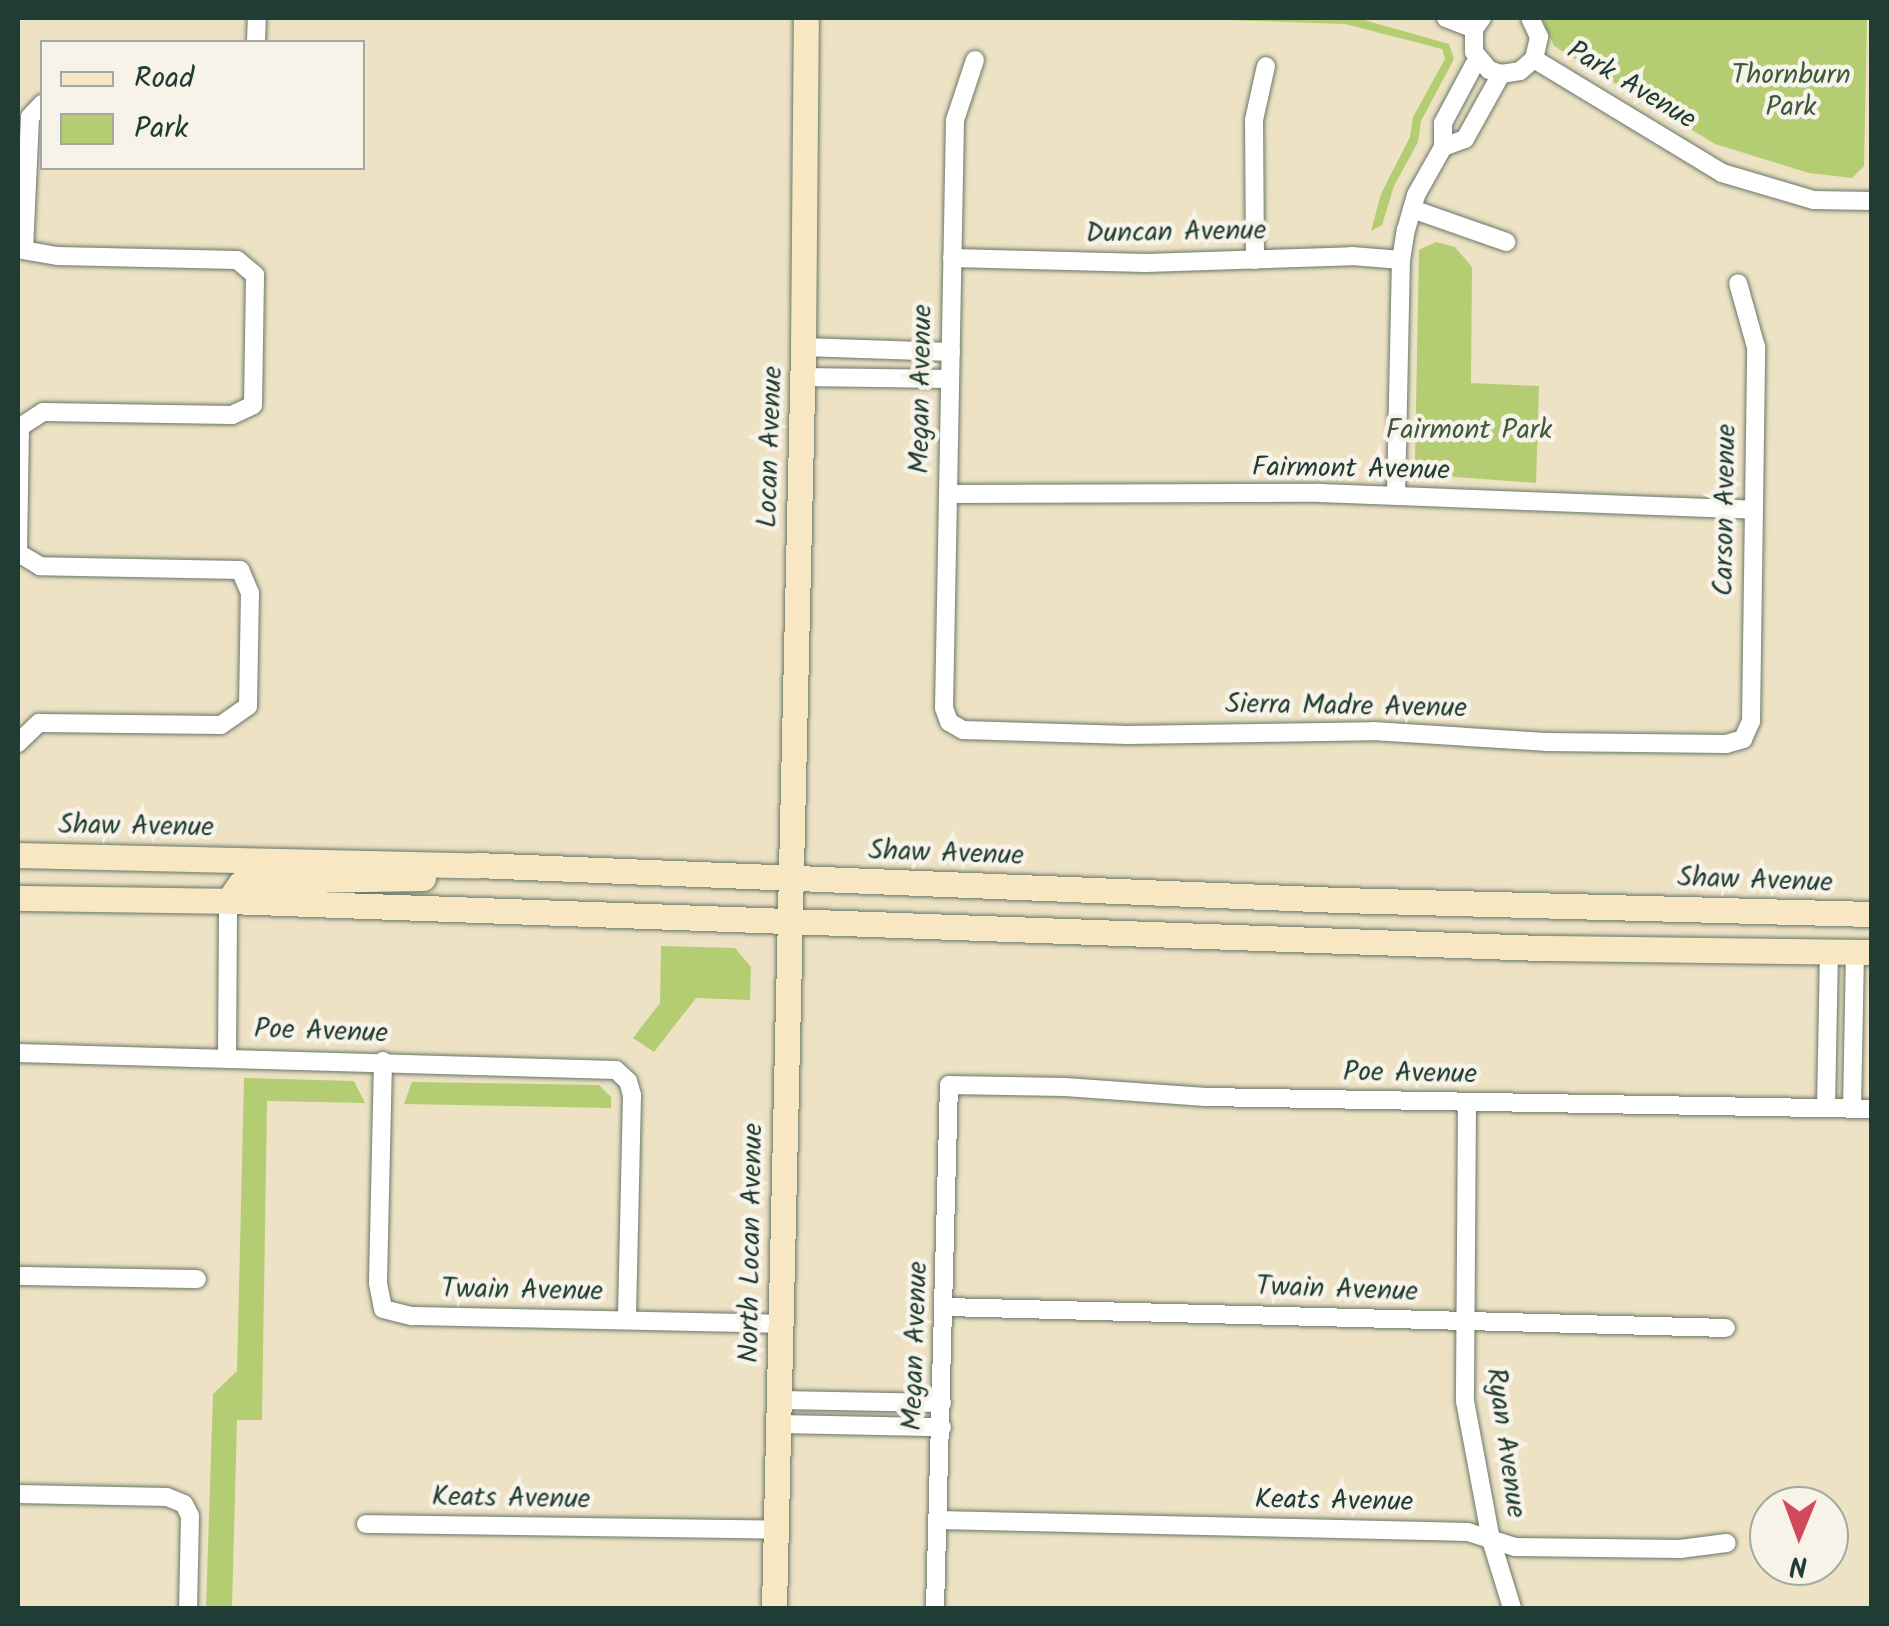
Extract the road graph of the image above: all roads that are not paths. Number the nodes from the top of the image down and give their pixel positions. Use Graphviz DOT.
graph roads {
  1 [pos="806,18"];
  2 [pos="1446,18"];
  3 [pos="1530,18"];
  4 [pos="1478,23"];
  5 [pos="1534,59"];
  6 [pos="975,60"];
  7 [pos="1480,62"];
  8 [pos="1266,66"];
  9 [pos="1502,74"];
  10 [pos="40,106"];
  11 [pos="1443,147"];
  12 [pos="1872,202"];
  13 [pos="1412,208"];
  14 [pos="1506,242"];
  15 [pos="952,258"];
  16 [pos="1255,260"];
  17 [pos="1401,260"];
  18 [pos="1738,283"];
  19 [pos="804,346"];
  20 [pos="951,352"];
  21 [pos="802,377"];
  22 [pos="950,379"];
  23 [pos="948,494"];
  24 [pos="1396,496"];
  25 [pos="1754,510"];
  26 [pos="949,722"];
  27 [pos="1743,739"];
  28 [pos="18,743"];
  29 [pos="18,855"];
  30 [pos="476,866"];
  31 [pos="789,878"];
  32 [pos="18,898"];
  33 [pos="228,902"];
  34 [pos="1872,914"];
  35 [pos="788,921"];
  36 [pos="1872,930"];
  37 [pos="1852,952"];
  38 [pos="18,1053"];
  39 [pos="227,1057"];
  40 [pos="383,1061"];
  41 [pos="949,1085"];
  42 [pos="1467,1103"];
  43 [pos="1826,1108"];
  44 [pos="1852,1108"];
  45 [pos="1872,1108"];
  46 [pos="18,1276"];
  47 [pos="197,1279"];
  48 [pos="946,1308"];
  49 [pos="627,1320"];
  50 [pos="1465,1321"];
  51 [pos="781,1324"];
  52 [pos="1726,1328"];
  53 [pos="942,1403"];
  54 [pos="779,1412"];
  55 [pos="942,1427"];
  56 [pos="18,1494"];
  57 [pos="937,1520"];
  58 [pos="366,1524"];
  59 [pos="776,1530"];
  60 [pos="1491,1540"];
  61 [pos="1726,1543"];
  62 [pos="188,1608"];
  63 [pos="774,1608"];
  64 [pos="935,1608"];
  65 [pos="1512,1608"];
  1 -- 19 [label="main road, Locan Avenue"];
  2 -- 4 [label="street"];
  3 -- 5 [label="street"];
  4 -- 7 [label="street"];
  5 -- 9 [label="street"];
  5 -- 12 [label="street, Park Avenue"];
  6 -- 15 [label="street, Megan Avenue"];
  7 -- 9 [label="street"];
  7 -- 11 [label="street"];
  8 -- 16 [label="street"];
  9 -- 11 [label="street"];
  10 -- 28 [label="street"];
  11 -- 13 [label="street"];
  13 -- 14 [label="street"];
  13 -- 17 [label="street"];
  15 -- 16 [label="street, Duncan Avenue"];
  15 -- 20 [label="street, Megan Avenue"];
  16 -- 17 [label="street, Duncan Avenue"];
  17 -- 24 [label="street"];
  18 -- 25 [label="street, Carson Avenue"];
  19 -- 20 [label="street"];
  19 -- 21 [label="main road, Locan Avenue"];
  20 -- 22 [label="street, Megan Avenue"];
  21 -- 22 [label="street"];
  21 -- 31 [label="main road, Locan Avenue"];
  22 -- 23 [label="street, Megan Avenue"];
  23 -- 24 [label="street, Fairmont Avenue"];
  23 -- 26 [label="street, Megan Avenue"];
  24 -- 25 [label="street, Fairmont Avenue"];
  25 -- 27 [label="street, Carson Avenue"];
  26 -- 27 [label="street, Sierra Madre Avenue"];
  29 -- 30 [label="main road, Shaw Avenue"];
  30 -- 31 [label="main road, Shaw Avenue"];
  30 -- 33 [label="main road"];
  31 -- 34 [label="main road, Shaw Avenue"];
  31 -- 35 [label="main road, North Locan Avenue"];
  32 -- 33 [label="main road"];
  33 -- 35 [label="main road"];
  33 -- 39 [label="street"];
  35 -- 37 [label="main road"];
  35 -- 51 [label="main road, North Locan Avenue"];
  36 -- 37 [label="main road"];
  37 -- 43 [label="street"];
  37 -- 44 [label="street"];
  38 -- 39 [label="street, Poe Avenue"];
  39 -- 40 [label="street, Poe Avenue"];
  40 -- 49 [label="street, Poe Avenue"];
  40 -- 49 [label="street, Twain Avenue"];
  41 -- 42 [label="street, Poe Avenue"];
  41 -- 48 [label="street, Megan Avenue"];
  42 -- 43 [label="street, Poe Avenue"];
  42 -- 50 [label="street, Ryan Avenue"];
  43 -- 44 [label="street, Poe Avenue"];
  44 -- 45 [label="street, Poe Avenue"];
  46 -- 47 [label="street"];
  48 -- 50 [label="street, Twain Avenue"];
  48 -- 53 [label="street, Megan Avenue"];
  49 -- 51 [label="street, Twain Avenue"];
  50 -- 52 [label="street, Twain Avenue"];
  50 -- 60 [label="street, Ryan Avenue"];
  51 -- 54 [label="main road, North Locan Avenue"];
  53 -- 54 [label="street"];
  53 -- 55 [label="street, Megan Avenue"];
  54 -- 55 [label="street"];
  54 -- 59 [label="main road, North Locan Avenue"];
  55 -- 57 [label="street, Megan Avenue"];
  56 -- 62 [label="street"];
  57 -- 60 [label="street, Keats Avenue"];
  57 -- 64 [label="street, Megan Avenue"];
  58 -- 59 [label="street, Keats Avenue"];
  59 -- 63 [label="main road, North Locan Avenue"];
  60 -- 61 [label="street, Keats Avenue"];
  60 -- 65 [label="street, Ryan Avenue"];
}
